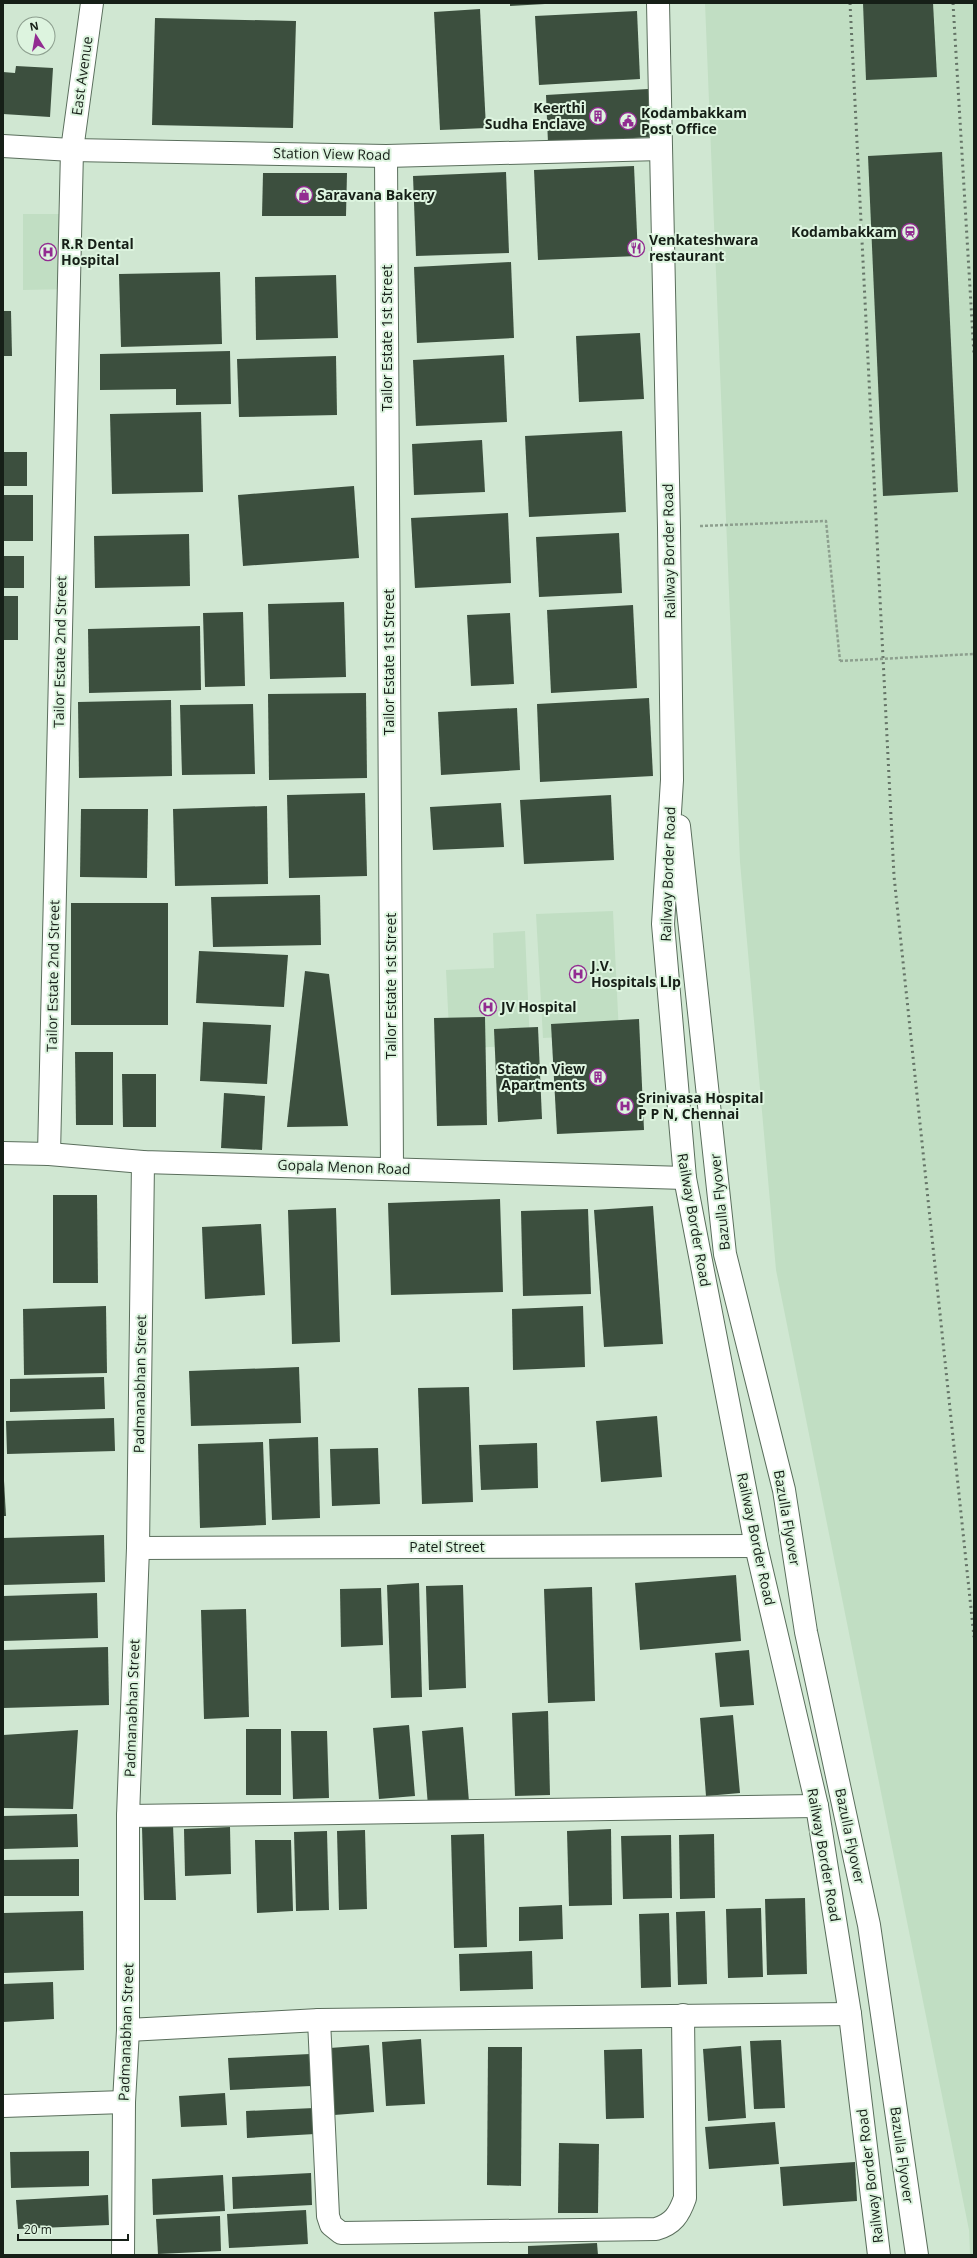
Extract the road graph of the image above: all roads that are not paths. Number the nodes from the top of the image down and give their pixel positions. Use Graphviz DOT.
graph roads {
  1 [pos="92,3"];
  2 [pos="658,3"];
  3 [pos="3,146"];
  4 [pos="661,149"];
  5 [pos="72,150"];
  6 [pos="386,156"];
  7 [pos="672,780"];
  8 [pos="3,1154"];
  9 [pos="49,1154"];
  10 [pos="143,1162"];
  11 [pos="392,1168"];
  12 [pos="685,1178"];
  13 [pos="756,1546"];
  14 [pos="138,1548"];
  15 [pos="817,1806"];
  16 [pos="128,1816"];
  17 [pos="850,2014"];
  18 [pos="683,2015"];
  19 [pos="319,2020"];
  20 [pos="128,2030"];
  21 [pos="124,2102"];
  22 [pos="3,2106"];
  23 [pos="123,2255"];
  24 [pos="879,2255"];
  25 [pos="917,2255"];
  1 -- 5 [label="street, East Avenue"];
  2 -- 4 [label="street, Railway Border Road"];
  3 -- 5 [label="street, Station View Road"];
  4 -- 6 [label="street, Station View Road"];
  4 -- 7 [label="street, Railway Border Road"];
  5 -- 6 [label="street, Station View Road"];
  5 -- 9 [label="street, Tailor Estate 2nd Street"];
  6 -- 11 [label="street, Tailor Estate 1st Street"];
  7 -- 12 [label="street, Railway Border Road"];
  7 -- 25 [label="street, Bazulla Flyover"];
  8 -- 9 [label="street, Gopala Menon Road"];
  9 -- 10 [label="street, Gopala Menon Road"];
  10 -- 11 [label="street, Gopala Menon Road"];
  10 -- 14 [label="street, Padmanabhan Street"];
  11 -- 12 [label="street, Gopala Menon Road"];
  12 -- 13 [label="street, Railway Border Road"];
  13 -- 14 [label="street, Patel Street"];
  13 -- 15 [label="street, Railway Border Road"];
  14 -- 16 [label="street, Padmanabhan Street"];
  15 -- 16 [label="street"];
  15 -- 17 [label="street, Railway Border Road"];
  16 -- 20 [label="street, Padmanabhan Street"];
  17 -- 18 [label="street"];
  17 -- 24 [label="street, Railway Border Road"];
  18 -- 19 [label="street"];
  18 -- 19 [label="street"];
  19 -- 20 [label="street"];
  20 -- 21 [label="street, Padmanabhan Street"];
  21 -- 22 [label="street"];
  21 -- 23 [label="street, Padmanabhan Street"];
}
